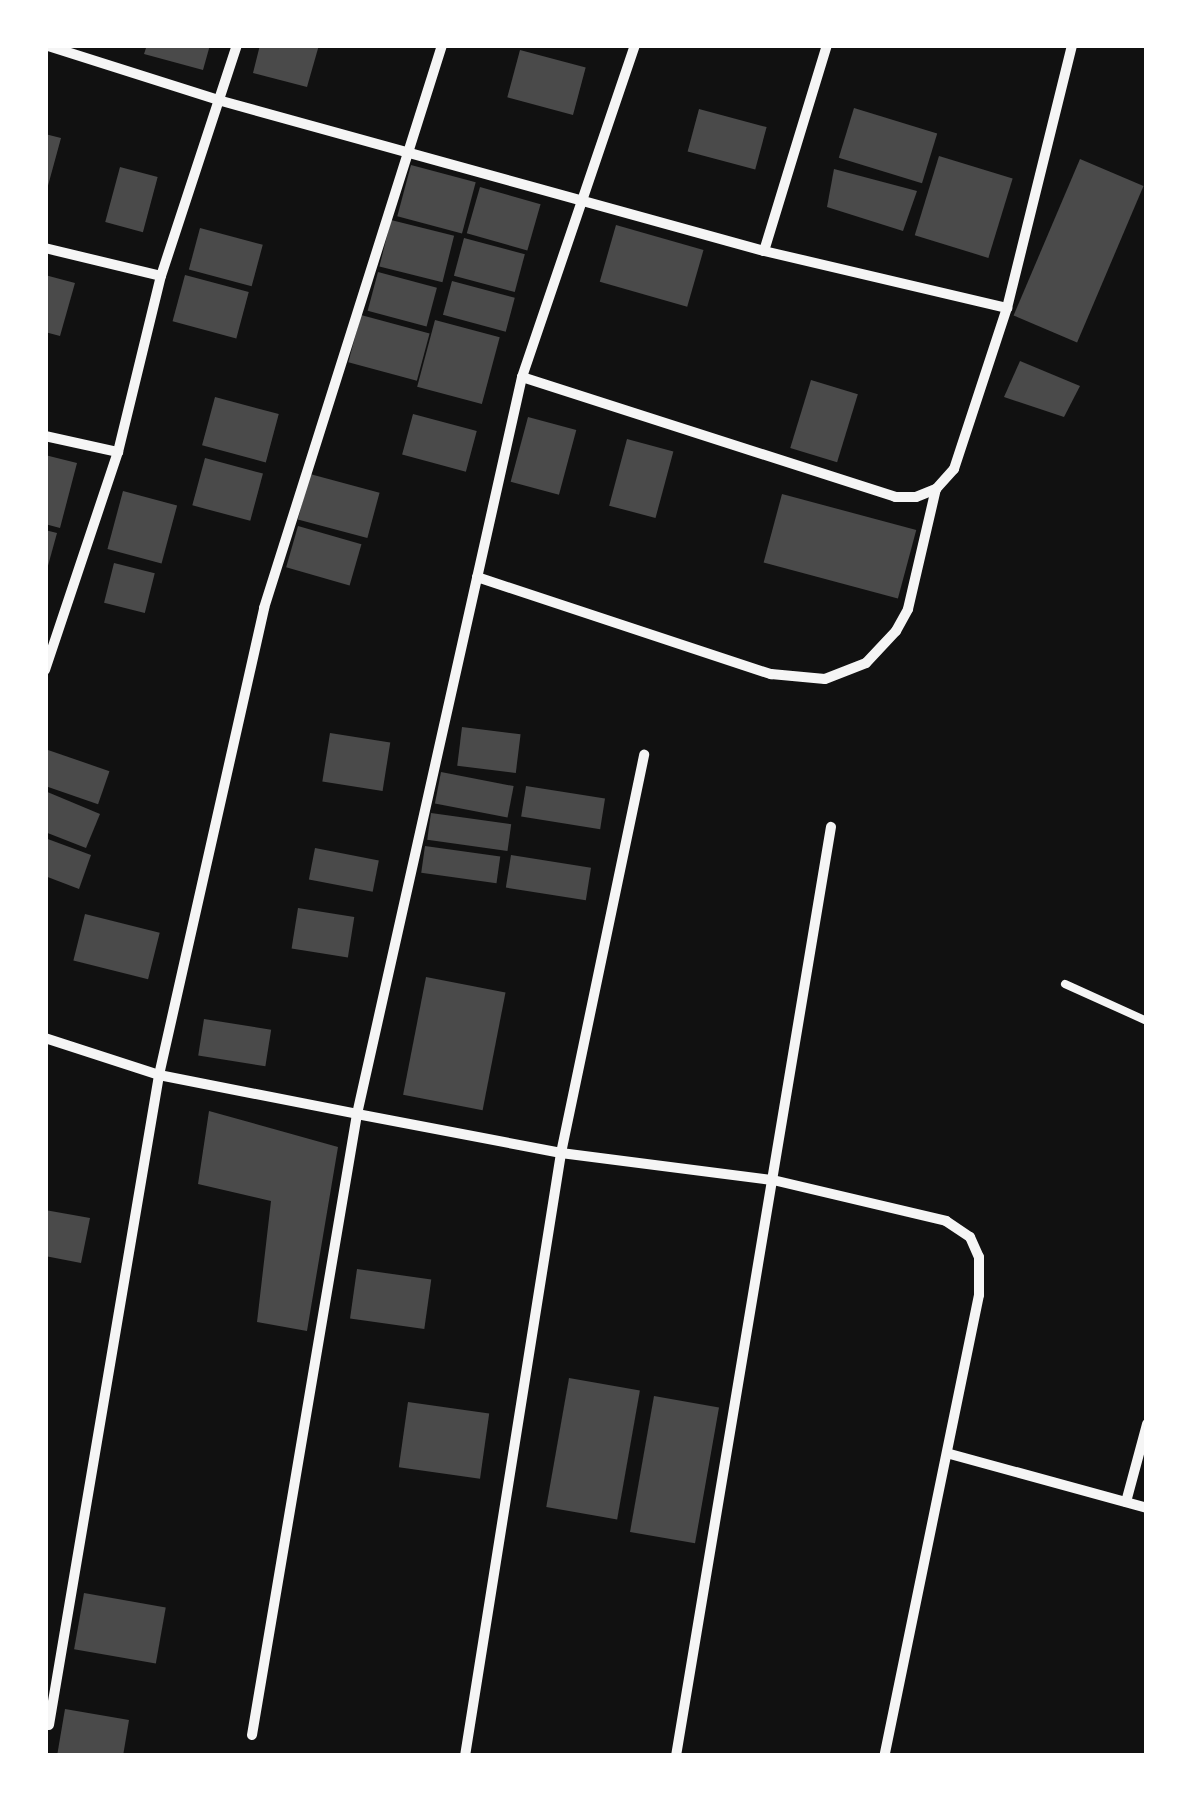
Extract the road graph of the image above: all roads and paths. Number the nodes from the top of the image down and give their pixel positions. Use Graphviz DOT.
graph roads {
  1 [pos="45,45"];
  2 [pos="237,45"];
  3 [pos="442,45"];
  4 [pos="634,45"];
  5 [pos="827,45"];
  6 [pos="1072,45"];
  7 [pos="62,47"];
  8 [pos="218,100"];
  9 [pos="411,150"];
  10 [pos="580,200"];
  11 [pos="45,248"];
  12 [pos="764,251"];
  13 [pos="161,276"];
  14 [pos="1007,308"];
  15 [pos="522,376"];
  16 [pos="45,436"];
  17 [pos="118,452"];
  18 [pos="936,489"];
  19 [pos="477,578"];
  20 [pos="45,670"];
  21 [pos="644,755"];
  22 [pos="831,827"];
  23 [pos="1065,984"];
  24 [pos="1147,1021"];
  25 [pos="45,1038"];
  26 [pos="159,1075"];
  27 [pos="357,1114"];
  28 [pos="561,1153"];
  29 [pos="773,1180"];
  30 [pos="1147,1424"];
  31 [pos="950,1454"];
  32 [pos="1126,1502"];
  33 [pos="1147,1508"];
  34 [pos="48,1724"];
  35 [pos="252,1735"];
  36 [pos="464,1756"];
  37 [pos="676,1756"];
  38 [pos="884,1756"];
  1 -- 7 [label="street"];
  2 -- 8 [label="street"];
  3 -- 9 [label="street"];
  4 -- 10 [label="street"];
  5 -- 12 [label="street"];
  6 -- 14 [label="street"];
  7 -- 8 [label="street"];
  8 -- 9 [label="street"];
  8 -- 13 [label="street"];
  9 -- 10 [label="street"];
  9 -- 26 [label="street"];
  10 -- 12 [label="street"];
  10 -- 15 [label="street"];
  11 -- 13 [label="street"];
  12 -- 14 [label="street"];
  13 -- 17 [label="street"];
  14 -- 18 [label="street"];
  15 -- 18 [label="street"];
  15 -- 19 [label="street"];
  16 -- 17 [label="street"];
  17 -- 20 [label="street"];
  18 -- 19 [label="street"];
  19 -- 27 [label="street"];
  21 -- 28 [label="street"];
  22 -- 29 [label="street"];
  23 -- 24 [label="lane"];
  25 -- 26 [label="street"];
  26 -- 27 [label="street"];
  26 -- 34 [label="street"];
  27 -- 28 [label="street"];
  27 -- 35 [label="street"];
  28 -- 29 [label="street"];
  28 -- 36 [label="street"];
  29 -- 31 [label="street"];
  29 -- 37 [label="street"];
  30 -- 32 [label="street"];
  31 -- 32 [label="street"];
  31 -- 38 [label="street"];
  32 -- 33 [label="street"];
}
